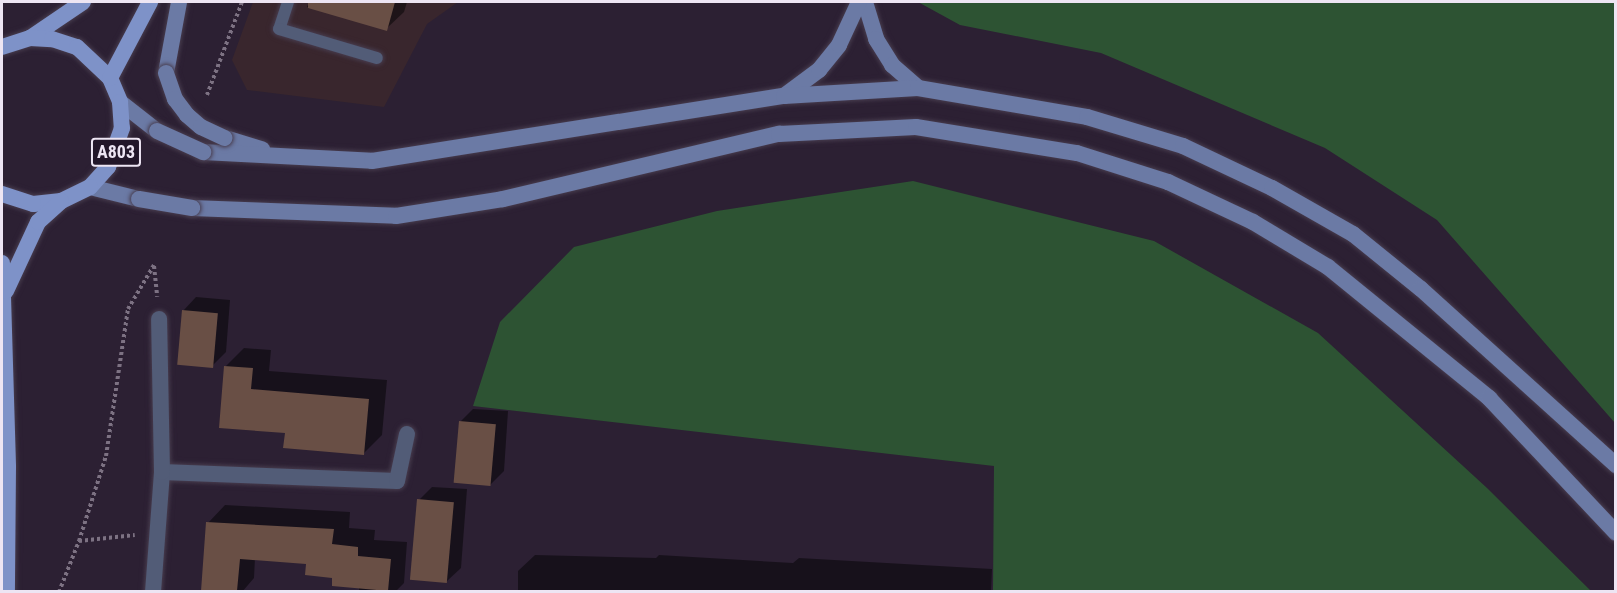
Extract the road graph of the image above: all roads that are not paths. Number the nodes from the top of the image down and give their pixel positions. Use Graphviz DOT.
graph roads {
  1 [pos="84,2"];
  2 [pos="150,2"];
  3 [pos="179,2"];
  4 [pos="288,2"];
  5 [pos="859,2"];
  6 [pos="866,2"];
  7 [pos="30,38"];
  8 [pos="2,47"];
  9 [pos="377,58"];
  10 [pos="110,78"];
  11 [pos="918,88"];
  12 [pos="784,96"];
  13 [pos="120,102"];
  14 [pos="333,162"];
  15 [pos="90,187"];
  16 [pos="2,194"];
  17 [pos="61,201"];
  18 [pos="2,263"];
  19 [pos="3,297"];
  20 [pos="159,319"];
  21 [pos="407,434"];
  22 [pos="1616,465"];
  23 [pos="162,472"];
  24 [pos="1616,533"];
  25 [pos="8,591"];
  26 [pos="153,591"];
  1 -- 7 [label="main road, A803"];
  2 -- 10 [label="main road"];
  3 -- 14 [label="main road, bridge"];
  4 -- 9 [label="lane"];
  5 -- 12 [label="main road"];
  6 -- 11 [label="main road"];
  7 -- 8 [label="main road, A803"];
  7 -- 10 [label="main road, A803"];
  10 -- 13 [label="main road, A803"];
  11 -- 12 [label="main road"];
  11 -- 22 [label="main road"];
  12 -- 14 [label="main road"];
  13 -- 14 [label="main road, bridge"];
  13 -- 15 [label="main road, A803"];
  15 -- 17 [label="main road, A803"];
  15 -- 24 [label="main road, bridge"];
  16 -- 17 [label="main road, A803"];
  17 -- 19 [label="main road, A803"];
  18 -- 19 [label="main road, A803"];
  19 -- 25 [label="main road, A803"];
  20 -- 23 [label="street"];
  21 -- 23 [label="street"];
  23 -- 26 [label="street"];
}
